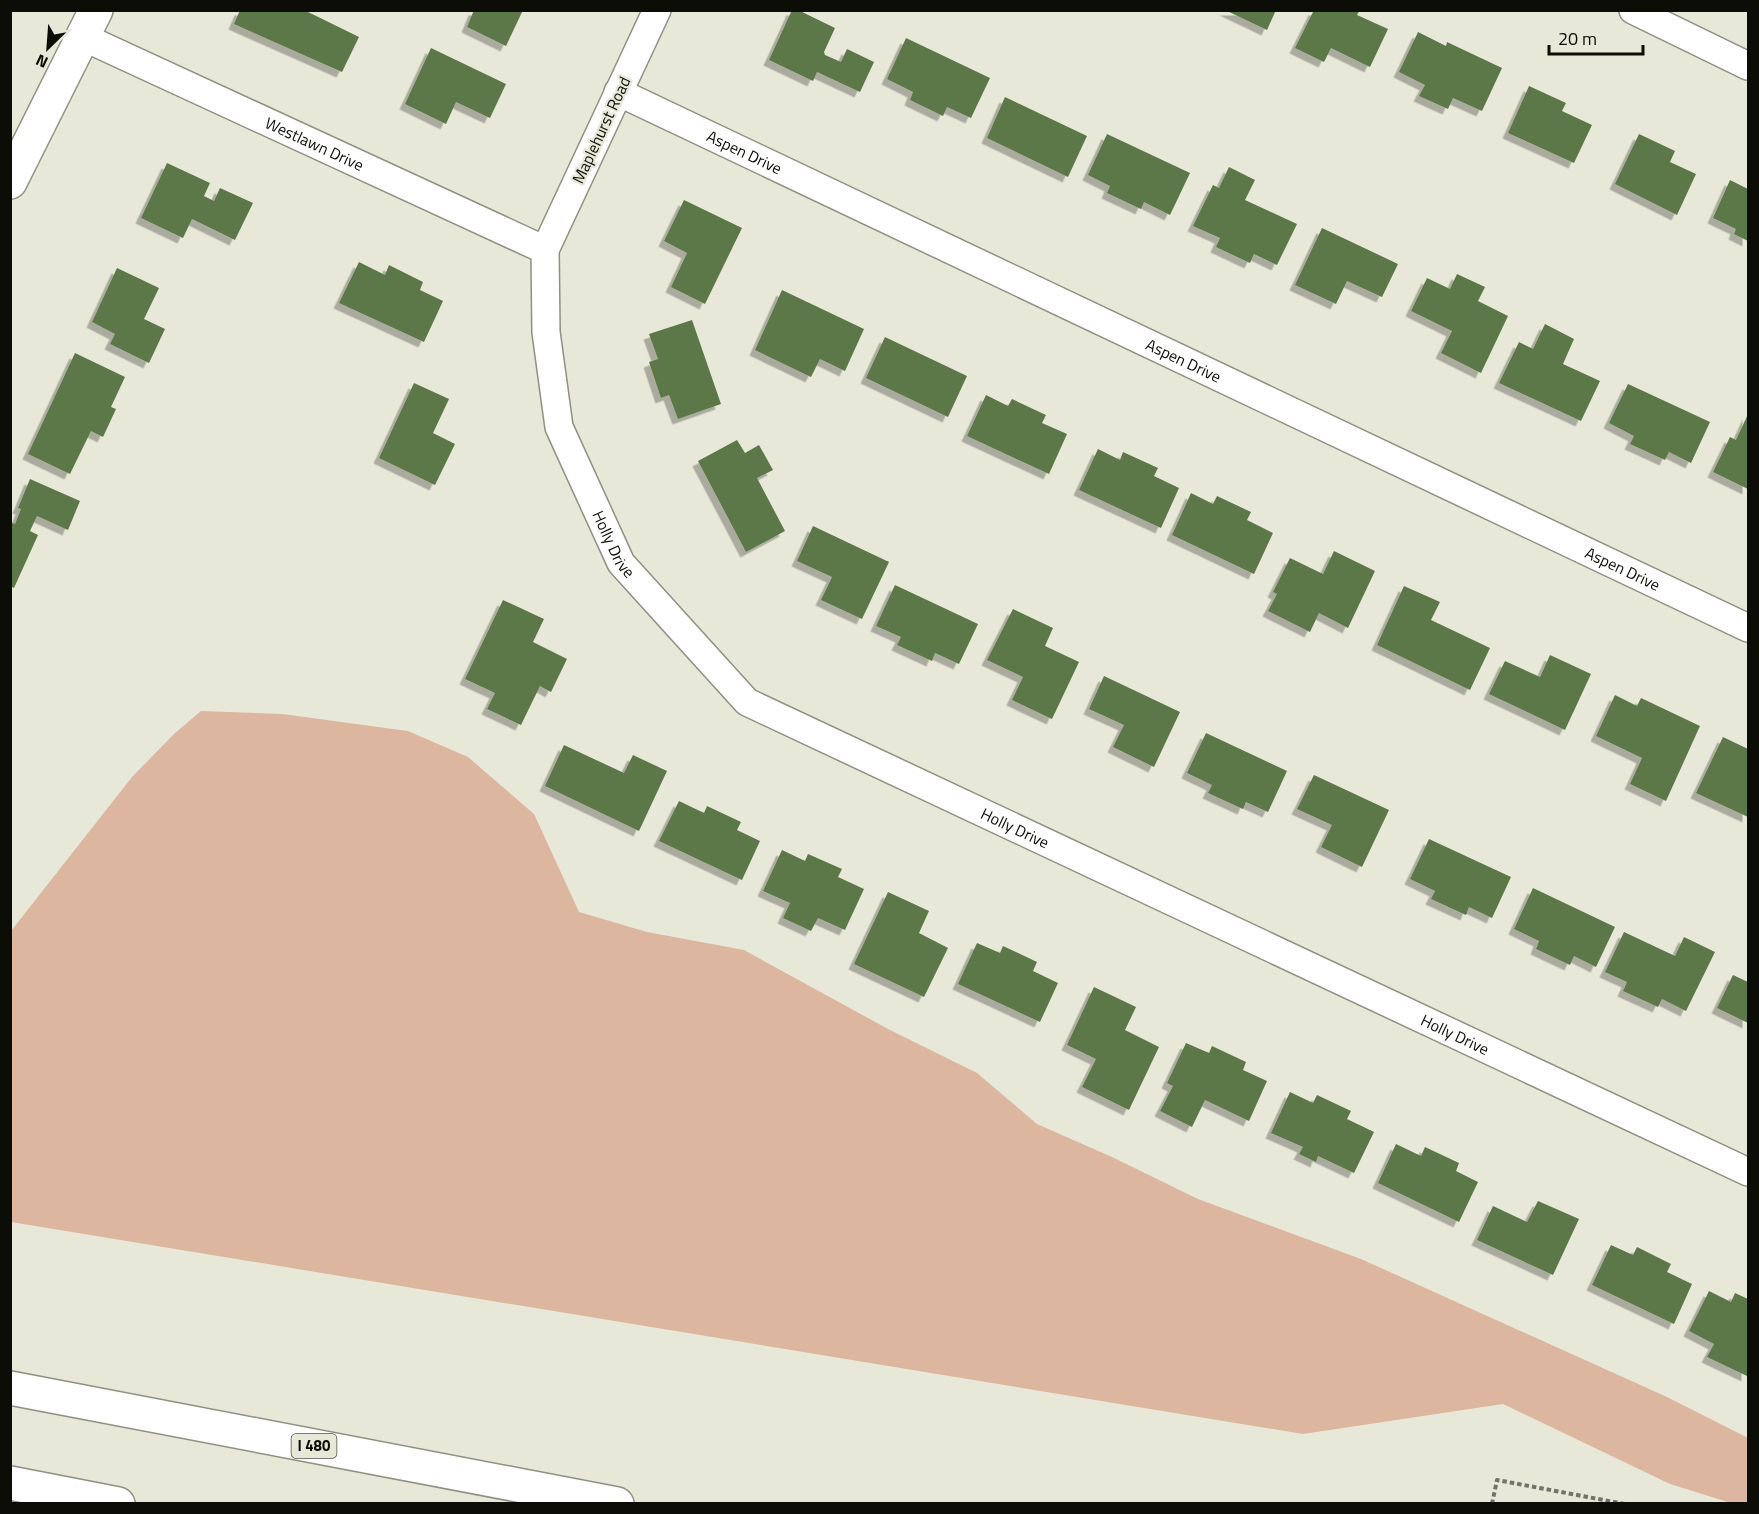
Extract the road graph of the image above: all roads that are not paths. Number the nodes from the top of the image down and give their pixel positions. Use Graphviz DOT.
graph roads {
  1 [pos="657,10"];
  2 [pos="1633,10"];
  3 [pos="89,24"];
  4 [pos="1749,66"];
  5 [pos="618,92"];
  6 [pos="10,182"];
  7 [pos="545,250"];
  8 [pos="1749,628"];
  9 [pos="1749,1172"];
  10 [pos="10,1388"];
  11 [pos="10,1483"];
  12 [pos="118,1503"];
  13 [pos="617,1503"];
  1 -- 5 [label="street, Maplehurst Road"];
  2 -- 4 [label="street"];
  3 -- 6 [label="main road"];
  3 -- 7 [label="street, Westlawn Drive"];
  5 -- 7 [label="street, Maplehurst Road"];
  5 -- 8 [label="street, Aspen Drive"];
  7 -- 9 [label="street, Holly Drive"];
  10 -- 13 [label="main road, I 480"];
  11 -- 12 [label="main road"];
}
